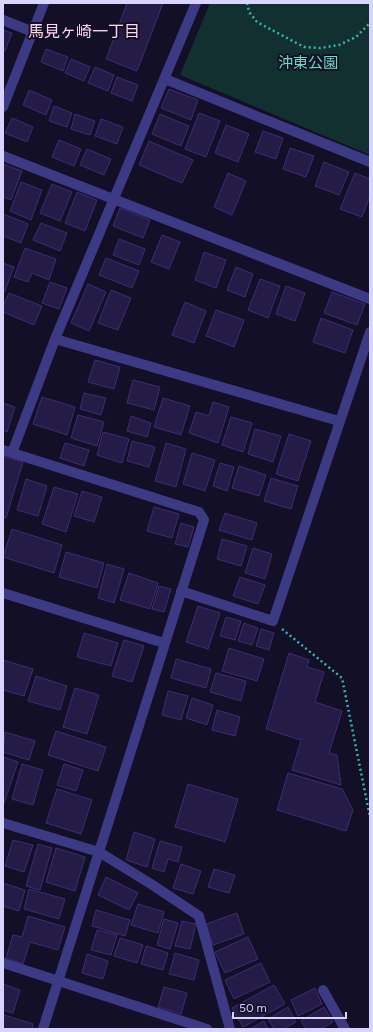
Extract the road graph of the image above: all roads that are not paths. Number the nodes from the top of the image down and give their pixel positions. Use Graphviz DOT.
graph roads {
  1 [pos="44,3"];
  2 [pos="196,3"];
  3 [pos="3,20"];
  4 [pos="32,32"];
  5 [pos="165,79"];
  6 [pos="3,107"];
  7 [pos="3,156"];
  8 [pos="370,162"];
  9 [pos="114,198"];
  10 [pos="370,299"];
  11 [pos="370,332"];
  12 [pos="55,339"];
  13 [pos="339,421"];
  14 [pos="7,451"];
  15 [pos="181,591"];
  16 [pos="3,593"];
  17 [pos="164,643"];
  18 [pos="3,823"];
  19 [pos="99,852"];
  20 [pos="3,963"];
  21 [pos="58,980"];
  22 [pos="323,990"];
  23 [pos="43,1029"];
  24 [pos="207,1029"];
  25 [pos="230,1029"];
  26 [pos="345,1029"];
  1 -- 4 [label="street"];
  2 -- 5 [label="street"];
  3 -- 4 [label="street"];
  4 -- 6 [label="street"];
  5 -- 8 [label="street"];
  5 -- 9 [label="street"];
  7 -- 9 [label="street"];
  9 -- 10 [label="street"];
  9 -- 12 [label="street"];
  11 -- 13 [label="street"];
  12 -- 13 [label="street"];
  12 -- 14 [label="street"];
  13 -- 15 [label="street"];
  14 -- 15 [label="street"];
  15 -- 17 [label="street"];
  16 -- 17 [label="street"];
  17 -- 19 [label="street"];
  18 -- 19 [label="street"];
  19 -- 21 [label="street"];
  19 -- 25 [label="street"];
  20 -- 21 [label="street"];
  21 -- 23 [label="street"];
  21 -- 24 [label="street"];
  22 -- 26 [label="street"];
}
